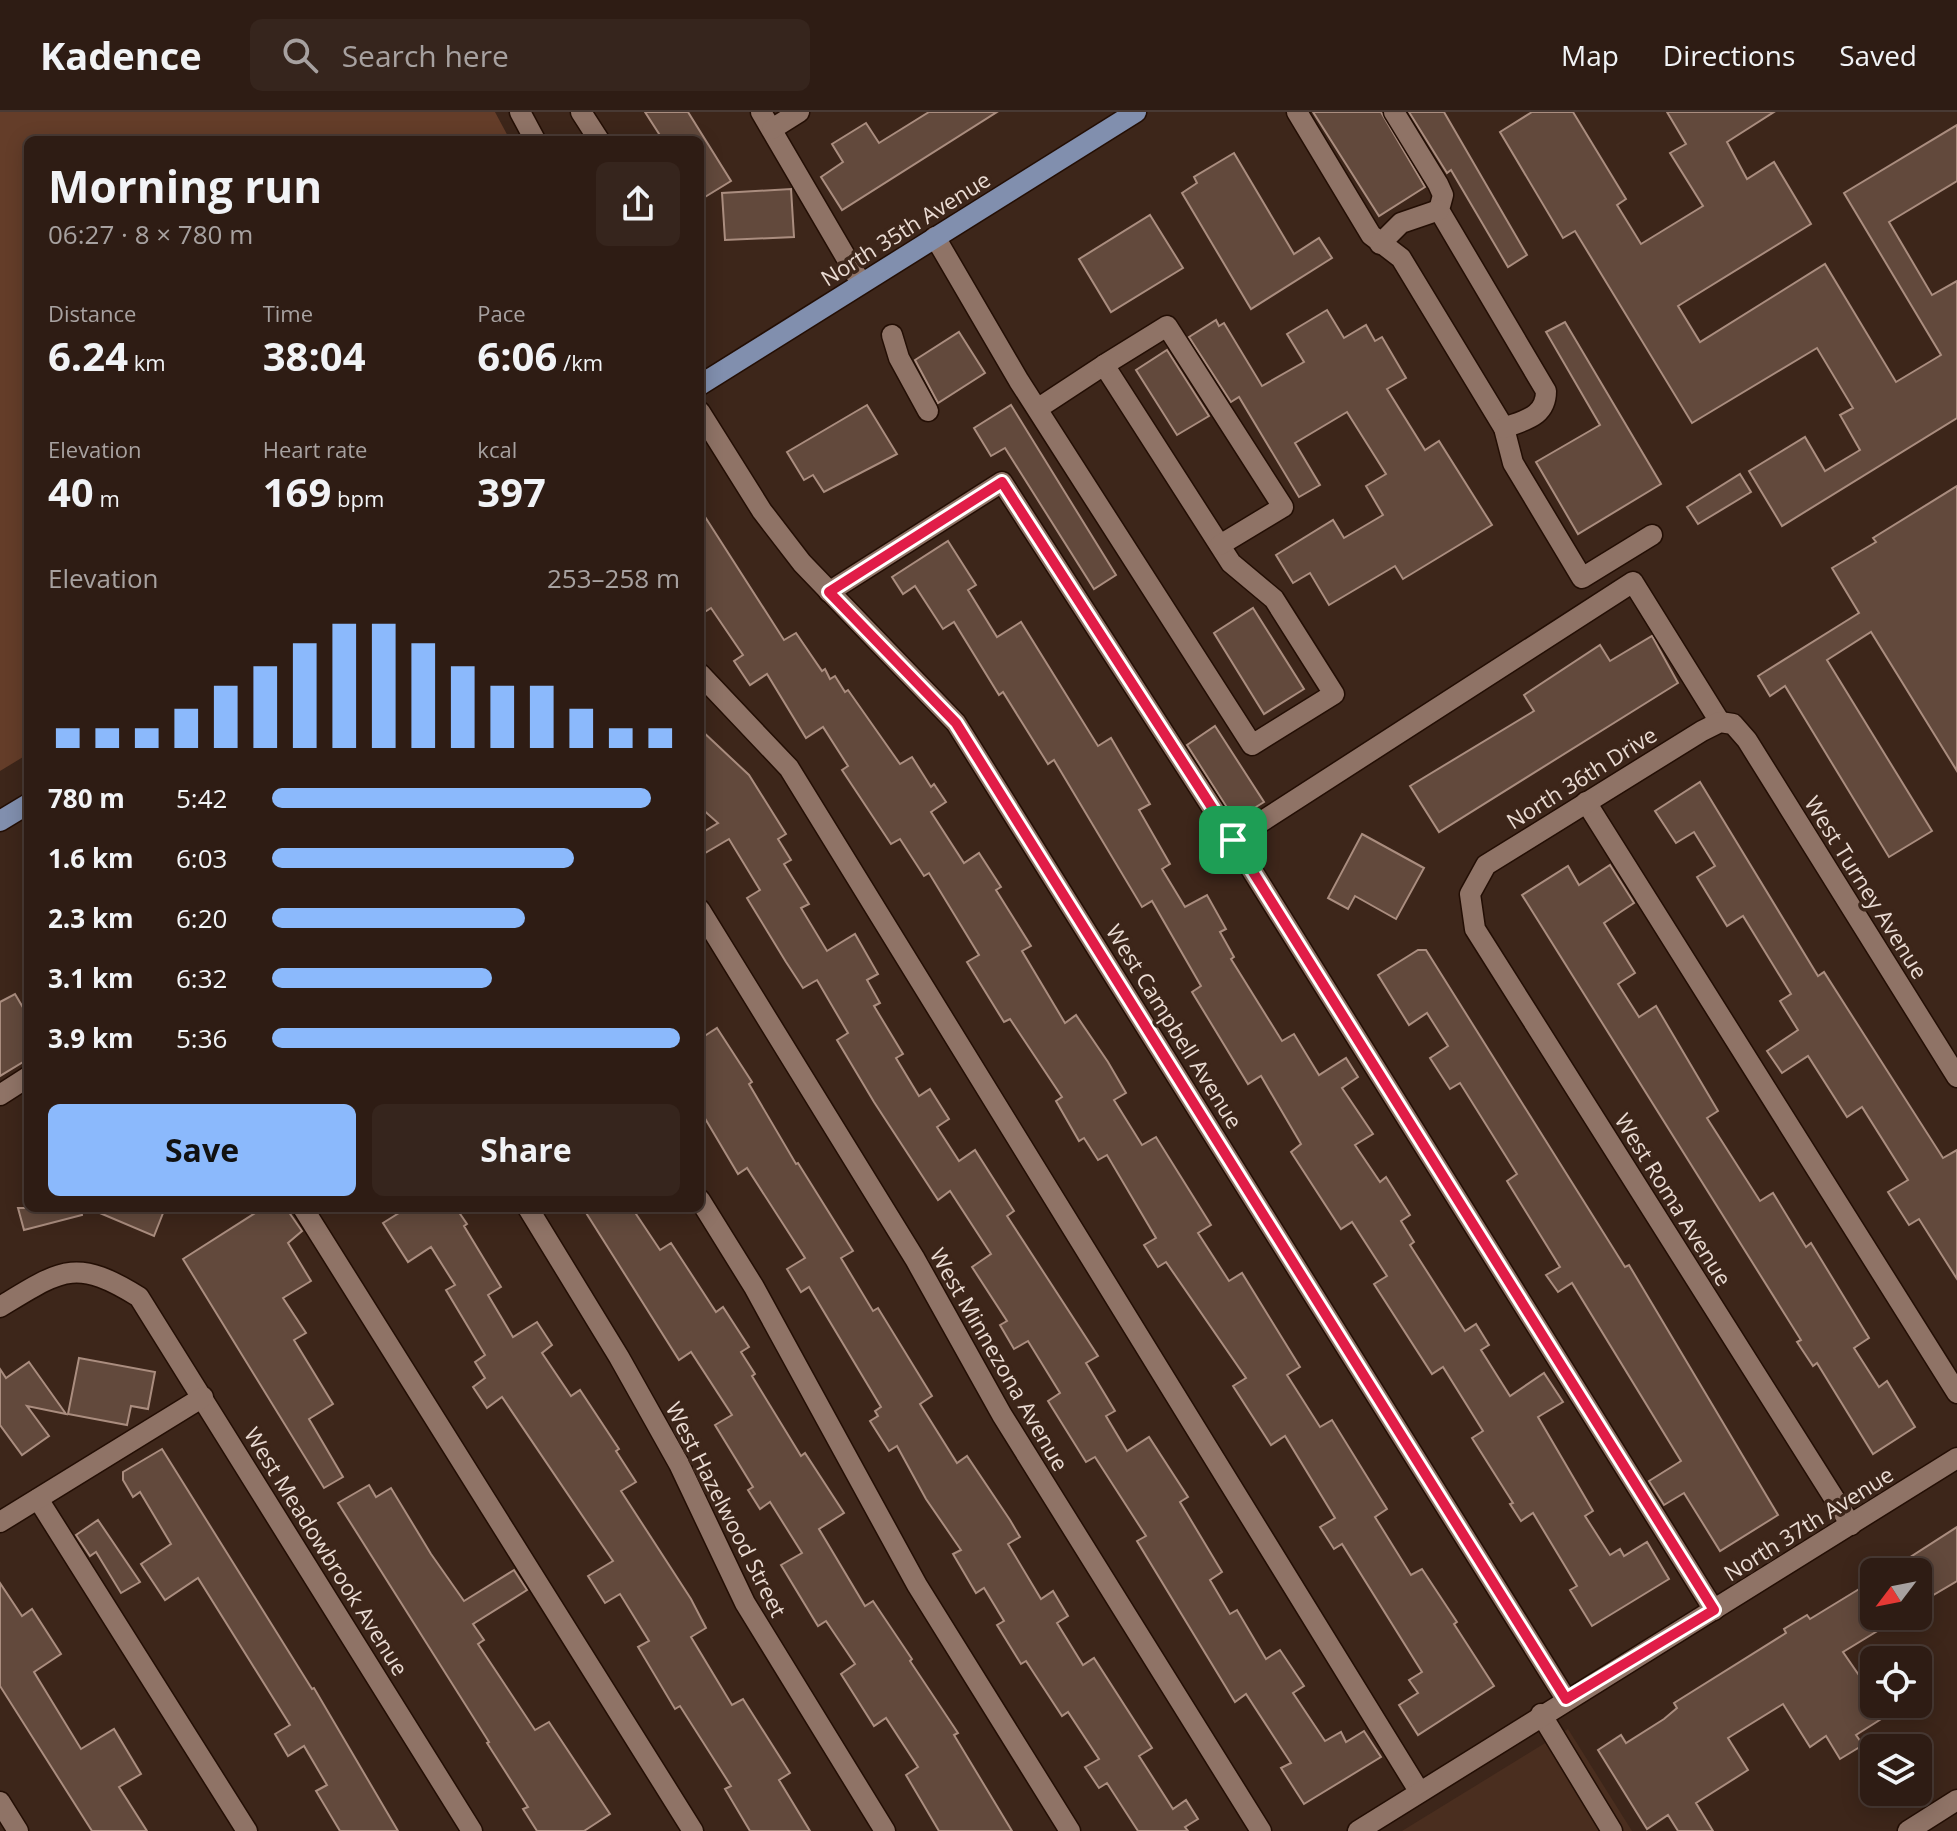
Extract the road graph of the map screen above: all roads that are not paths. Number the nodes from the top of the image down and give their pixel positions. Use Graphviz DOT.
graph roads {
  1 [pos="520,112"];
  2 [pos="581,112"];
  3 [pos="799,112"];
  4 [pos="1136,112"];
  5 [pos="1297,112"];
  6 [pos="1394,112"];
  7 [pos="766,120"];
  8 [pos="533,136"];
  9 [pos="596,136"];
  10 [pos="1439,210"];
  11 [pos="935,237"];
  12 [pos="1380,244"];
  13 [pos="861,283"];
  14 [pos="892,335"];
  15 [pos="1104,365"];
  16 [pos="704,382"];
  17 [pos="1037,409"];
  18 [pos="928,411"];
  19 [pos="704,418"];
  20 [pos="1504,428"];
  21 [pos="1652,535"];
  22 [pos="1220,545"];
  23 [pos="829,592"];
  24 [pos="704,678"];
  25 [pos="1726,723"];
  26 [pos="1586,802"];
  27 [pos="24,806"];
  28 [pos="0,821"];
  29 [pos="1233,840"];
  30 [pos="1470,894"];
  31 [pos="704,916"];
  32 [pos="1957,1077"];
  33 [pos="24,1080"];
  34 [pos="0,1095"];
  35 [pos="704,1206"];
  36 [pos="306,1212"];
  37 [pos="530,1212"];
  38 [pos="0,1307"];
  39 [pos="1957,1393"];
  40 [pos="203,1397"];
  41 [pos="1957,1458"];
  42 [pos="38,1499"];
  43 [pos="0,1522"];
  44 [pos="1851,1525"];
  45 [pos="1714,1610"];
  46 [pos="1566,1699"];
  47 [pos="1541,1714"];
  48 [pos="1419,1791"];
  49 [pos="1957,1800"];
  50 [pos="0,1802"];
  51 [pos="18,1831"];
  52 [pos="247,1831"];
  53 [pos="472,1831"];
  54 [pos="693,1831"];
  55 [pos="885,1831"];
  56 [pos="1070,1831"];
  57 [pos="1261,1831"];
  58 [pos="1358,1831"];
  59 [pos="1612,1831"];
  60 [pos="1908,1831"];
  1 -- 8 [label="street"];
  2 -- 9 [label="street"];
  3 -- 7 [label="street"];
  4 -- 11 [label="main road, North 35th Avenue"];
  5 -- 12 [label="street"];
  6 -- 10 [label="street"];
  7 -- 13 [label="street"];
  10 -- 12 [label="street"];
  10 -- 20 [label="street"];
  11 -- 13 [label="main road, North 35th Avenue"];
  11 -- 17 [label="street"];
  12 -- 20 [label="street"];
  13 -- 16 [label="main road, North 35th Avenue"];
  14 -- 18 [label="street"];
  15 -- 17 [label="street"];
  15 -- 22 [label="street"];
  15 -- 22 [label="street"];
  17 -- 22 [label="street"];
  19 -- 23 [label="street, West Campbell Avenue"];
  20 -- 21 [label="street"];
  23 -- 29 [label="street"];
  23 -- 46 [label="street, West Campbell Avenue"];
  24 -- 48 [label="street"];
  25 -- 26 [label="street, North 36th Drive"];
  25 -- 29 [label="street, West Turney Avenue"];
  25 -- 32 [label="street, West Turney Avenue"];
  26 -- 30 [label="street, North 36th Drive"];
  26 -- 39 [label="street"];
  27 -- 28 [label="main road"];
  29 -- 45 [label="street"];
  30 -- 44 [label="street, West Roma Avenue"];
  31 -- 57 [label="street, West Minnezona Avenue"];
  33 -- 34 [label="street"];
  35 -- 56 [label="street"];
  36 -- 54 [label="street"];
  37 -- 55 [label="street, West Hazelwood Street"];
  38 -- 40 [label="street, West Meadowbrook Avenue"];
  40 -- 42 [label="street"];
  40 -- 53 [label="street, West Meadowbrook Avenue"];
  41 -- 44 [label="street, North 37th Avenue"];
  42 -- 43 [label="street"];
  42 -- 52 [label="street"];
  44 -- 45 [label="street, North 37th Avenue"];
  45 -- 46 [label="street, North 37th Avenue"];
  46 -- 47 [label="street, North 37th Avenue"];
  47 -- 48 [label="street, North 37th Avenue"];
  47 -- 59 [label="street"];
  48 -- 58 [label="street, North 37th Avenue"];
  49 -- 60 [label="street"];
  50 -- 51 [label="street"];
}
